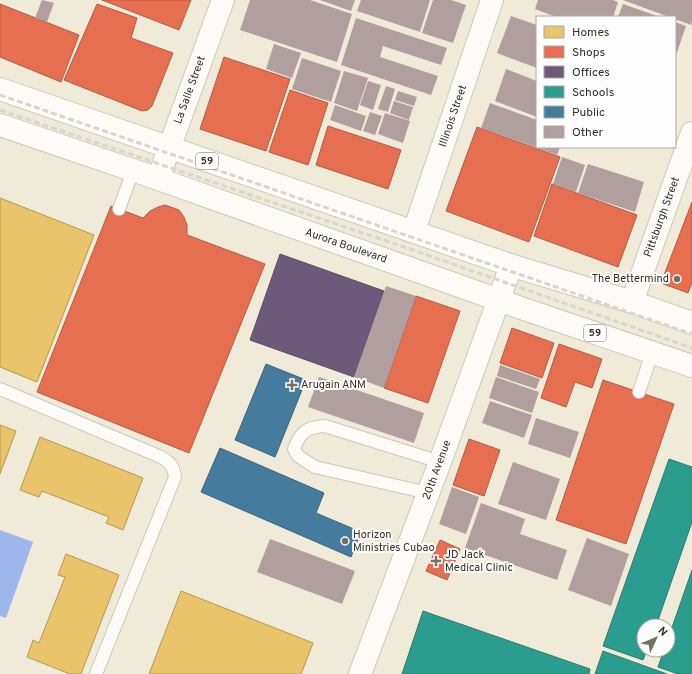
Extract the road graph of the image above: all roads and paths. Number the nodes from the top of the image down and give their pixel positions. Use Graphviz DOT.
graph roads {
  1 [pos="223,0"];
  2 [pos="492,0"];
  3 [pos="0,89"];
  4 [pos="0,126"];
  5 [pos="692,133"];
  6 [pos="169,148"];
  7 [pos="133,171"];
  8 [pos="158,179"];
  9 [pos="119,209"];
  10 [pos="414,232"];
  11 [pos="510,265"];
  12 [pos="498,299"];
  13 [pos="632,302"];
  14 [pos="692,323"];
  15 [pos="652,353"];
  16 [pos="692,366"];
  17 [pos="0,389"];
  18 [pos="639,392"];
  19 [pos="440,462"];
  20 [pos="428,493"];
  21 [pos="96,674"];
  22 [pos="360,674"];
  1 -- 6 [label="main road, La Salle Street"];
  2 -- 10 [label="main road, Illinois Street"];
  3 -- 6 [label="main road, 59"];
  4 -- 7 [label="main road, Aurora Boulevard / 59"];
  5 -- 13 [label="main road, Pittsburgh Street"];
  6 -- 8 [label="main road, La Salle Street"];
  6 -- 10 [label="main road, 59"];
  7 -- 8 [label="main road, Aurora Boulevard / 59"];
  7 -- 9 [label="lane"];
  8 -- 12 [label="main road, Aurora Boulevard / 59"];
  10 -- 11 [label="main road, 59"];
  11 -- 12 [label="main road, 20th Avenue"];
  11 -- 13 [label="main road, 59"];
  12 -- 15 [label="main road, Aurora Boulevard / 59"];
  12 -- 19 [label="main road, 20th Avenue"];
  13 -- 14 [label="main road, 59"];
  15 -- 16 [label="main road, Aurora Boulevard / 59"];
  15 -- 18 [label="lane"];
  17 -- 21 [label="lane"];
  19 -- 20 [label="main road, 20th Avenue"];
  19 -- 20 [label="lane"];
  20 -- 22 [label="main road, 20th Avenue"];
}
